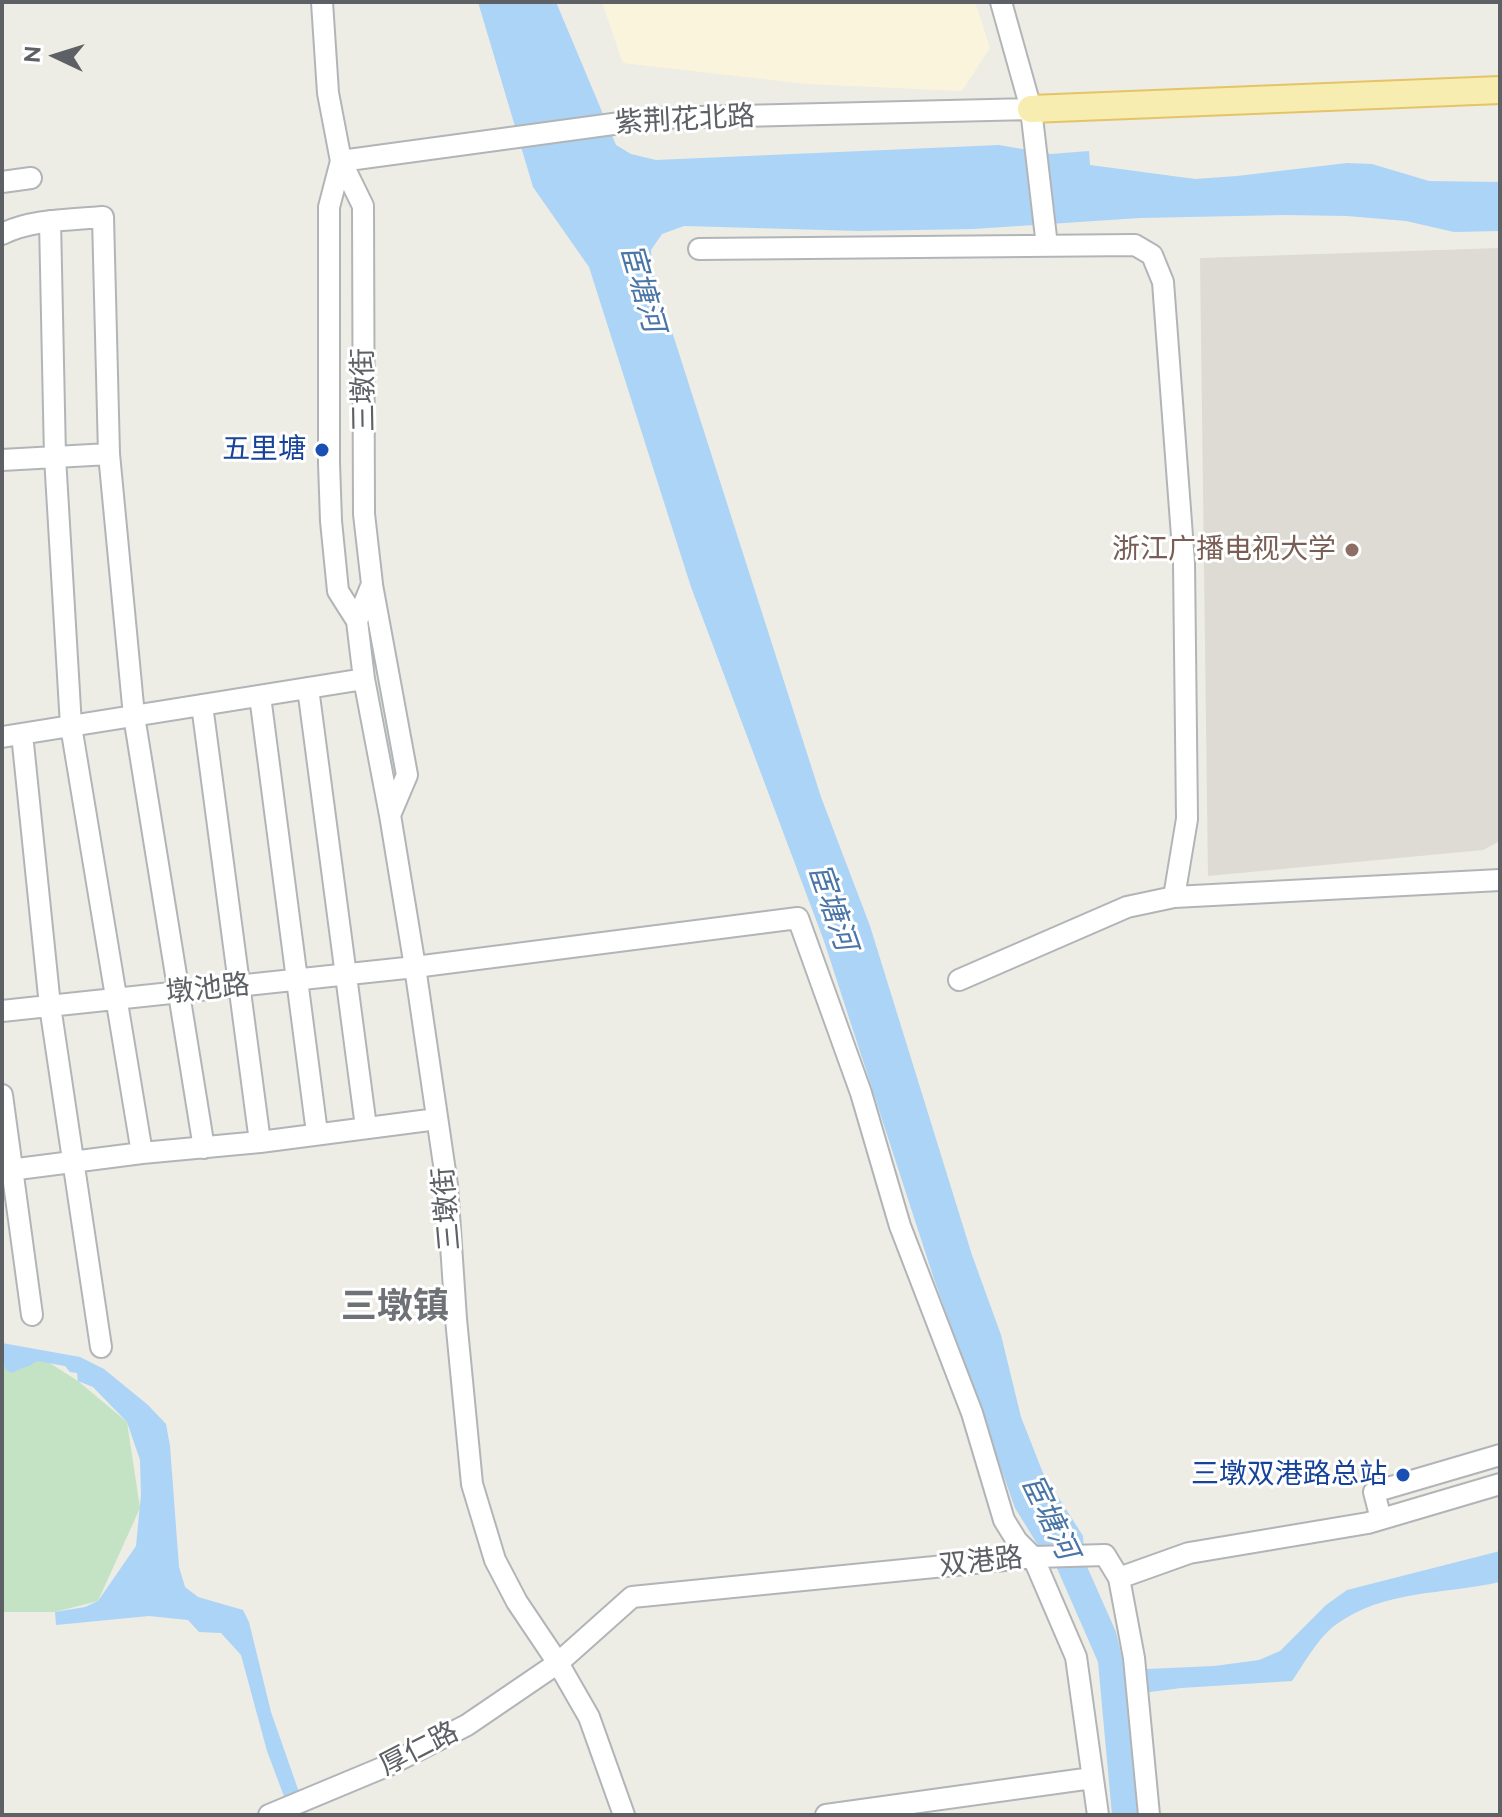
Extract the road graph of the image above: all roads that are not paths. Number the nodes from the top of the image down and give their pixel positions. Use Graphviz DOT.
graph roads {
  1 [pos="322,2"];
  2 [pos="1001,2"];
  3 [pos="1500,90"];
  4 [pos="1031,109"];
  5 [pos="341,161"];
  6 [pos="31,178"];
  7 [pos="2,182"];
  8 [pos="50,221"];
  9 [pos="2,234"];
  10 [pos="1047,246"];
  11 [pos="699,249"];
  12 [pos="109,454"];
  13 [pos="55,457"];
  14 [pos="2,460"];
  15 [pos="372,584"];
  16 [pos="357,621"];
  17 [pos="364,679"];
  18 [pos="308,688"];
  19 [pos="260,696"];
  20 [pos="202,705"];
  21 [pos="134,716"];
  22 [pos="71,726"];
  23 [pos="12,736"];
  24 [pos="390,815"];
  25 [pos="1500,880"];
  26 [pos="1174,897"];
  27 [pos="415,967"];
  28 [pos="347,974"];
  29 [pos="295,980"];
  30 [pos="959,980"];
  31 [pos="240,986"];
  32 [pos="178,992"];
  33 [pos="118,999"];
  34 [pos="50,1006"];
  35 [pos="2,1011"];
  36 [pos="2,1095"];
  37 [pos="437,1119"];
  38 [pos="366,1127"];
  39 [pos="317,1133"];
  40 [pos="260,1142"];
  41 [pos="204,1148"];
  42 [pos="142,1153"];
  43 [pos="73,1161"];
  44 [pos="7,1170"];
  45 [pos="32,1315"];
  46 [pos="101,1347"];
  47 [pos="1500,1455"];
  48 [pos="1500,1484"];
  49 [pos="1381,1519"];
  50 [pos="1034,1557"];
  51 [pos="1119,1578"];
  52 [pos="558,1663"];
  53 [pos="1092,1778"];
  54 [pos="269,1815"];
  55 [pos="624,1815"];
  56 [pos="826,1815"];
  57 [pos="1098,1815"];
  58 [pos="1149,1815"];
  1 -- 5 [label="street, 三墩街"];
  2 -- 4 [label="street"];
  3 -- 4 [label="main road"];
  4 -- 5 [label="street, 紫荆花北路"];
  4 -- 10 [label="street"];
  5 -- 15 [label="street, 三墩街"];
  5 -- 16 [label="street, 三墩街"];
  6 -- 7 [label="street"];
  8 -- 9 [label="street"];
  8 -- 12 [label="street"];
  8 -- 13 [label="street"];
  10 -- 11 [label="street"];
  10 -- 26 [label="street"];
  12 -- 13 [label="street"];
  12 -- 21 [label="street"];
  13 -- 14 [label="street"];
  13 -- 22 [label="street"];
  15 -- 16 [label="street, 三墩街"];
  15 -- 24 [label="street"];
  16 -- 17 [label="street, 三墩街"];
  17 -- 18 [label="street"];
  17 -- 24 [label="street, 三墩街"];
  18 -- 19 [label="street"];
  18 -- 28 [label="street"];
  19 -- 20 [label="street"];
  19 -- 29 [label="street"];
  20 -- 21 [label="street"];
  20 -- 31 [label="street"];
  21 -- 22 [label="street"];
  21 -- 32 [label="street"];
  22 -- 23 [label="street"];
  22 -- 33 [label="street"];
  23 -- 34 [label="street"];
  24 -- 27 [label="street, 三墩街"];
  25 -- 26 [label="street"];
  26 -- 30 [label="street"];
  27 -- 28 [label="street, 墩池路"];
  27 -- 37 [label="street, 三墩街"];
  27 -- 50 [label="street, 墩池路"];
  28 -- 29 [label="street, 墩池路"];
  28 -- 38 [label="street"];
  29 -- 31 [label="street, 墩池路"];
  29 -- 39 [label="street"];
  31 -- 32 [label="street, 墩池路"];
  31 -- 40 [label="street"];
  32 -- 33 [label="street, 墩池路"];
  32 -- 41 [label="street"];
  33 -- 34 [label="street, 墩池路"];
  33 -- 42 [label="street"];
  34 -- 35 [label="street, 墩池路"];
  34 -- 43 [label="street"];
  36 -- 44 [label="street"];
  37 -- 38 [label="street"];
  37 -- 52 [label="street, 三墩街"];
  38 -- 39 [label="street"];
  39 -- 40 [label="street"];
  40 -- 41 [label="street"];
  41 -- 42 [label="street"];
  42 -- 43 [label="street"];
  43 -- 44 [label="street"];
  43 -- 46 [label="street"];
  44 -- 45 [label="street"];
  47 -- 49 [label="street"];
  48 -- 49 [label="street"];
  49 -- 51 [label="street"];
  50 -- 51 [label="street, 双港路"];
  50 -- 52 [label="street, 双港路"];
  50 -- 53 [label="street"];
  51 -- 58 [label="street"];
  52 -- 54 [label="street, 厚仁路"];
  52 -- 55 [label="street, 三墩街"];
  53 -- 56 [label="street"];
  53 -- 57 [label="street"];
}
